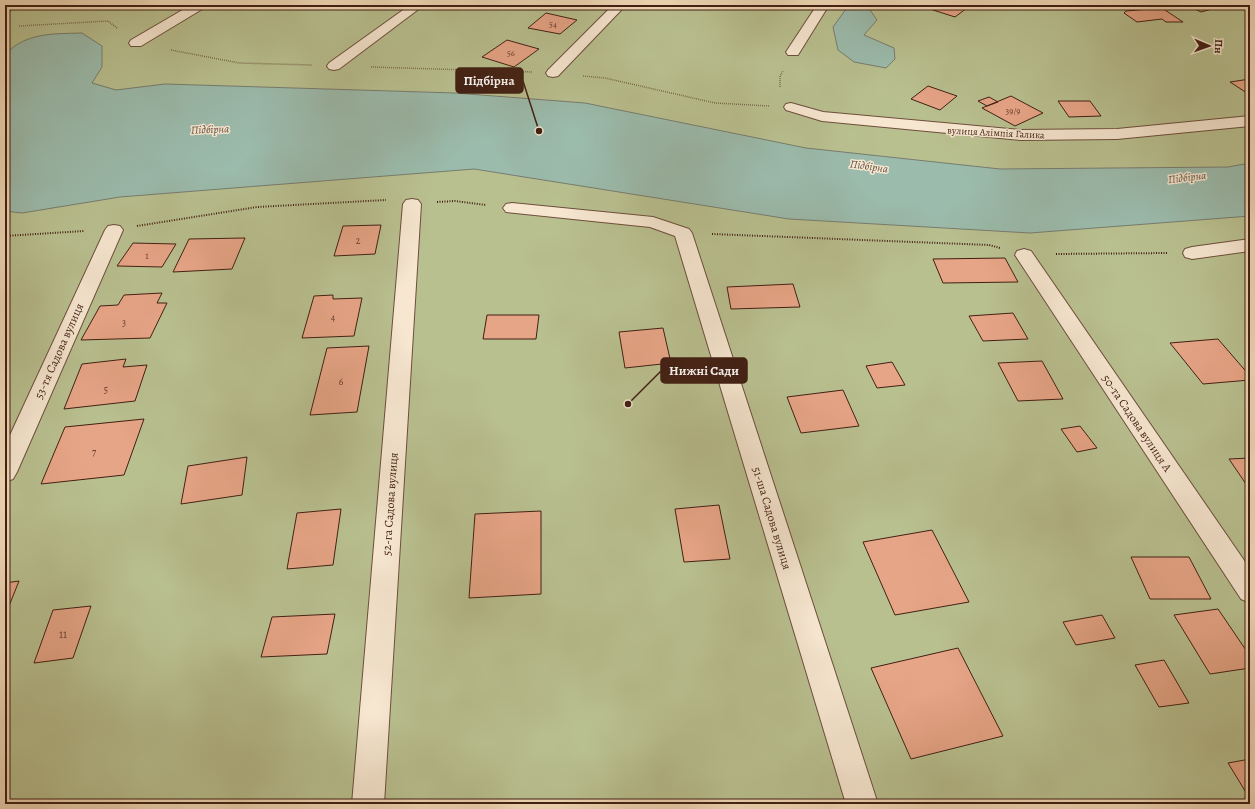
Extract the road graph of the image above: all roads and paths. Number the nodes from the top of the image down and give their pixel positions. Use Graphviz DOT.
graph roads {
  1 [pos="8,5"];
  2 [pos="200,5"];
  3 [pos="418,5"];
  4 [pos="620,5"];
  5 [pos="823,5"];
  6 [pos="5,9"];
  7 [pos="13,27"];
  8 [pos="136,42"];
  9 [pos="793,52"];
  10 [pos="334,66"];
  11 [pos="553,73"];
  12 [pos="791,107"];
  13 [pos="1250,121"];
  14 [pos="412,204"];
  15 [pos="512,208"];
  16 [pos="114,230"];
  17 [pos="683,232"];
  18 [pos="5,236"];
  19 [pos="1250,245"];
  20 [pos="1192,253"];
  21 [pos="1024,255"];
  22 [pos="5,472"];
  23 [pos="1250,591"];
  24 [pos="368,804"];
  25 [pos="862,804"];
  1 -- 6 [label="street"];
  2 -- 8 [label="street"];
  3 -- 10 [label="street"];
  4 -- 11 [label="street"];
  5 -- 9 [label="street"];
  7 -- 8 [label="path"];
  8 -- 10 [label="path"];
  9 -- 12 [label="path"];
  10 -- 11 [label="path"];
  11 -- 12 [label="path"];
  12 -- 13 [label="street, вулиця Алімпія Галика"];
  14 -- 15 [label="path"];
  14 -- 16 [label="path"];
  14 -- 24 [label="street, 52-га Садова вулиця"];
  15 -- 17 [label="street"];
  16 -- 18 [label="path"];
  16 -- 22 [label="street, 53-тя Садова вулиця"];
  17 -- 21 [label="path"];
  17 -- 25 [label="street, 51-ша Садова вулиця"];
  19 -- 20 [label="street"];
  20 -- 21 [label="path"];
  21 -- 23 [label="street, 50-та Садова вулиця А"];
}
